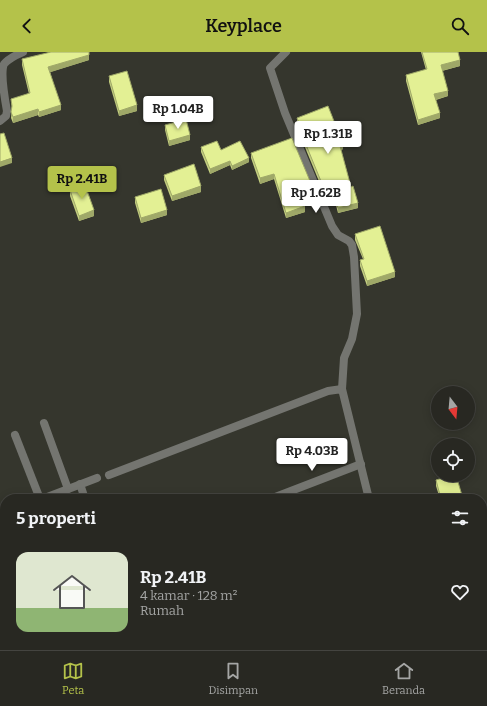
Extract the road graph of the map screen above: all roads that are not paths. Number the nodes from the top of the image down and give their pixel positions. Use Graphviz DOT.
graph roads {
  1 [pos="23,52"];
  2 [pos="286,52"];
  3 [pos="0,121"];
  4 [pos="342,390"];
  5 [pos="44,422"];
  6 [pos="15,435"];
  7 [pos="361,464"];
  8 [pos="109,475"];
  9 [pos="97,478"];
  10 [pos="80,484"];
  11 [pos="68,489"];
  12 [pos="39,494"];
  13 [pos="54,494"];
  14 [pos="83,494"];
  15 [pos="283,494"];
  16 [pos="368,494"];
  1 -- 3 [label="street"];
  2 -- 4 [label="street"];
  4 -- 7 [label="street"];
  4 -- 8 [label="street"];
  5 -- 11 [label="street"];
  6 -- 12 [label="street"];
  7 -- 15 [label="street"];
  7 -- 16 [label="street"];
  9 -- 10 [label="street"];
  10 -- 11 [label="street"];
  10 -- 14 [label="street"];
  11 -- 13 [label="street"];
}
